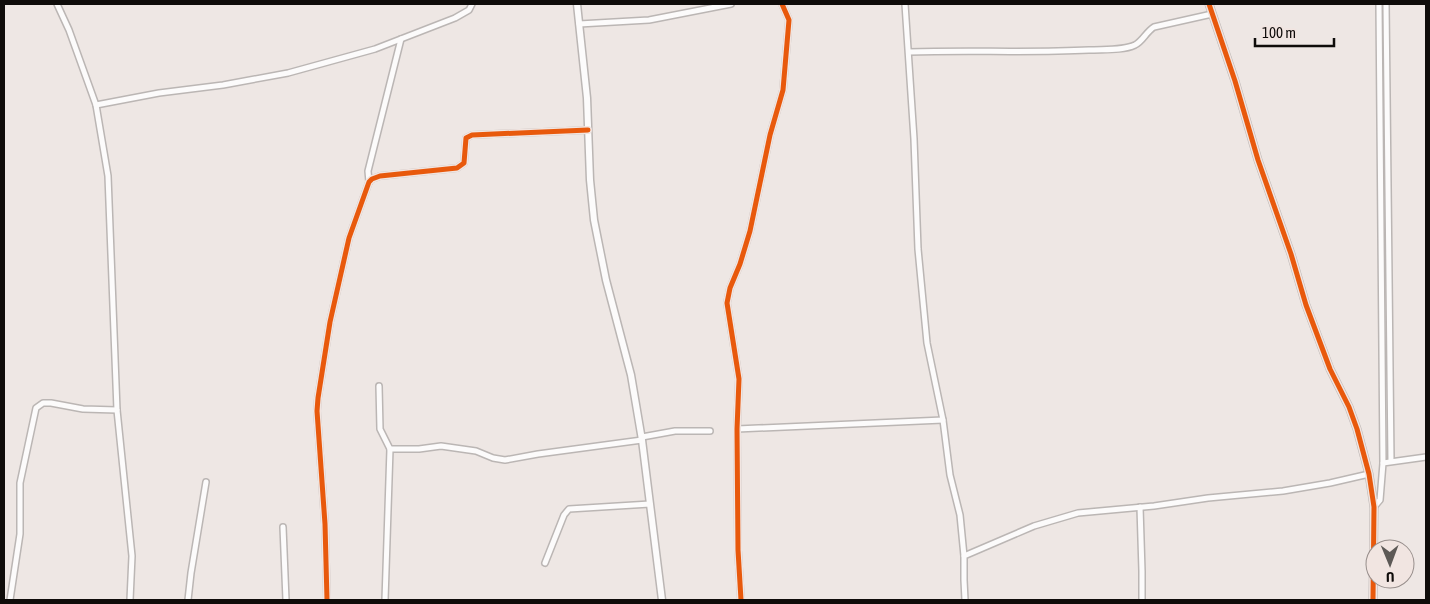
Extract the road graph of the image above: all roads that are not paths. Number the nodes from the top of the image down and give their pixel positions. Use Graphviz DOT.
graph roads {
  1 [pos="58,4"];
  2 [pos="472,4"];
  3 [pos="577,4"];
  4 [pos="731,4"];
  5 [pos="782,4"];
  6 [pos="905,4"];
  7 [pos="1209,4"];
  8 [pos="1379,4"];
  9 [pos="1386,4"];
  10 [pos="1212,14"];
  11 [pos="579,24"];
  12 [pos="401,39"];
  13 [pos="909,52"];
  14 [pos="96,105"];
  15 [pos="588,130"];
  16 [pos="369,182"];
  17 [pos="380,386"];
  18 [pos="118,410"];
  19 [pos="943,420"];
  20 [pos="737,429"];
  21 [pos="710,431"];
  22 [pos="642,438"];
  23 [pos="390,449"];
  24 [pos="1426,457"];
  25 [pos="1391,460"];
  26 [pos="1383,462"];
  27 [pos="1369,474"];
  28 [pos="206,482"];
  29 [pos="650,504"];
  30 [pos="1140,507"];
  31 [pos="1374,507"];
  32 [pos="283,526"];
  33 [pos="964,556"];
  34 [pos="545,563"];
  35 [pos="10,600"];
  36 [pos="130,600"];
  37 [pos="188,600"];
  38 [pos="286,600"];
  39 [pos="326,600"];
  40 [pos="385,600"];
  41 [pos="662,600"];
  42 [pos="741,600"];
  43 [pos="965,600"];
  44 [pos="1142,600"];
  45 [pos="1373,600"];
  1 -- 14 [label="street"];
  2 -- 12 [label="street"];
  3 -- 11 [label="street"];
  4 -- 11 [label="street"];
  5 -- 20 [label="street"];
  6 -- 13 [label="street"];
  7 -- 10 [label="street"];
  8 -- 26 [label="street"];
  9 -- 25 [label="street"];
  10 -- 13 [label="street"];
  10 -- 27 [label="street"];
  11 -- 15 [label="street"];
  12 -- 14 [label="street"];
  12 -- 16 [label="street"];
  13 -- 19 [label="street"];
  14 -- 18 [label="street"];
  15 -- 16 [label="street"];
  15 -- 22 [label="street"];
  16 -- 39 [label="street"];
  17 -- 23 [label="street"];
  18 -- 35 [label="street"];
  18 -- 36 [label="street"];
  19 -- 20 [label="street"];
  19 -- 33 [label="street"];
  20 -- 42 [label="street"];
  21 -- 22 [label="street"];
  22 -- 23 [label="street"];
  22 -- 29 [label="street"];
  23 -- 40 [label="street"];
  24 -- 25 [label="street"];
  25 -- 26 [label="street"];
  26 -- 31 [label="street"];
  27 -- 30 [label="street"];
  27 -- 31 [label="street"];
  28 -- 37 [label="street"];
  29 -- 34 [label="street"];
  29 -- 41 [label="street"];
  30 -- 33 [label="street"];
  30 -- 44 [label="street"];
  31 -- 45 [label="street"];
  32 -- 38 [label="street"];
  33 -- 43 [label="street"];
}
